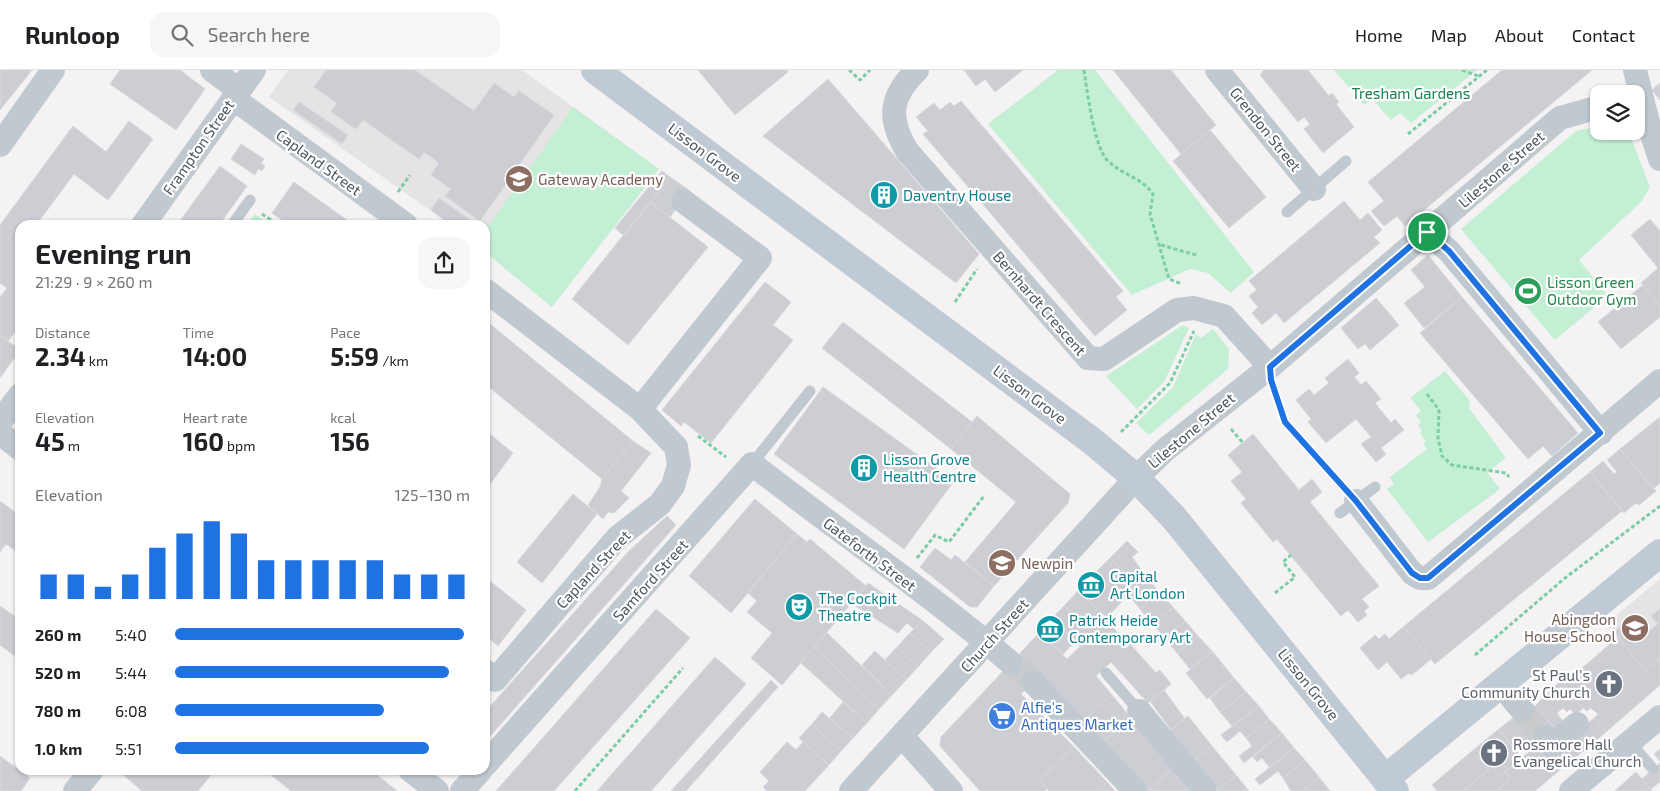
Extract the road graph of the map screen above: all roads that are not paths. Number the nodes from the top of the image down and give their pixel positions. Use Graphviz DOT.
graph roads {
  1 [pos="53,70"];
  2 [pos="212,70"];
  3 [pos="254,70"];
  4 [pos="595,70"];
  5 [pos="917,70"];
  6 [pos="1217,70"];
  7 [pos="1635,70"];
  8 [pos="236,94"];
  9 [pos="1646,109"];
  10 [pos="1590,110"];
  11 [pos="0,145"];
  12 [pos="1660,159"];
  13 [pos="1346,161"];
  14 [pos="1314,188"];
  15 [pos="250,200"];
  16 [pos="683,201"];
  17 [pos="1286,212"];
  18 [pos="147,220"];
  19 [pos="236,220"];
  20 [pos="400,220"];
  21 [pos="1427,232"];
  22 [pos="490,294"];
  23 [pos="1270,367"];
  24 [pos="1660,381"];
  25 [pos="810,391"];
  26 [pos="15,401"];
  27 [pos="640,409"];
  28 [pos="0,422"];
  29 [pos="0,433"];
  30 [pos="1600,433"];
  31 [pos="15,445"];
  32 [pos="752,464"];
  33 [pos="1136,478"];
  34 [pos="1375,487"];
  35 [pos="1348,507"];
  36 [pos="1660,553"];
  37 [pos="987,643"];
  38 [pos="1011,663"];
  39 [pos="1106,673"];
  40 [pos="490,676"];
  41 [pos="1033,682"];
  42 [pos="1500,684"];
  43 [pos="1522,710"];
  44 [pos="1139,711"];
  45 [pos="1660,716"];
  46 [pos="1578,724"];
  47 [pos="902,736"];
  48 [pos="1545,737"];
  49 [pos="1630,742"];
  50 [pos="490,759"];
  51 [pos="1653,769"];
  52 [pos="88,775"];
  53 [pos="416,775"];
  54 [pos="476,775"];
  55 [pos="1390,785"];
  56 [pos="75,791"];
  57 [pos="437,791"];
  58 [pos="462,791"];
  59 [pos="851,791"];
  60 [pos="951,791"];
  61 [pos="1135,791"];
  62 [pos="1205,791"];
  63 [pos="1572,791"];
  1 -- 11 [label="street"];
  2 -- 8 [label="street, Capland Street"];
  3 -- 8 [label="street, Frampton Street"];
  4 -- 33 [label="main road, Lisson Grove"];
  5 -- 23 [label="street, Bernhardt Crescent"];
  6 -- 14 [label="street, Grendon Street"];
  7 -- 9 [label="street"];
  8 -- 18 [label="street, Frampton Street"];
  8 -- 20 [label="street, Capland Street"];
  9 -- 12 [label="street"];
  10 -- 21 [label="street, Lilestone Street"];
  13 -- 14 [label="lane"];
  14 -- 17 [label="lane"];
  15 -- 19 [label="lane"];
  16 -- 27 [label="street"];
  21 -- 23 [label="street, Lilestone Street"];
  21 -- 30 [label="street"];
  22 -- 27 [label="street, Capland Street"];
  23 -- 33 [label="street, Lilestone Street"];
  24 -- 30 [label="street"];
  25 -- 32 [label="lane, Samford Street"];
  26 -- 28 [label="street"];
  27 -- 40 [label="street, Capland Street"];
  29 -- 31 [label="street"];
  30 -- 35 [label="street"];
  32 -- 37 [label="street, Gateforth Street"];
  32 -- 50 [label="street, Samford Street"];
  33 -- 37 [label="street, Church Street"];
  33 -- 55 [label="main road, Lisson Grove"];
  34 -- 35 [label="lane"];
  36 -- 42 [label="main road"];
  37 -- 38 [label="street, Gateforth Street"];
  37 -- 47 [label="street, Church Street"];
  39 -- 44 [label="lane"];
  41 -- 61 [label="street"];
  42 -- 43 [label="street"];
  42 -- 55 [label="main road"];
  44 -- 62 [label="street"];
  45 -- 49 [label="street"];
  46 -- 48 [label="street"];
  47 -- 59 [label="street, Church Street"];
  47 -- 60 [label="street"];
  49 -- 51 [label="lane"];
  49 -- 63 [label="street"];
  52 -- 56 [label="street"];
  53 -- 57 [label="street"];
  54 -- 58 [label="street"];
}
